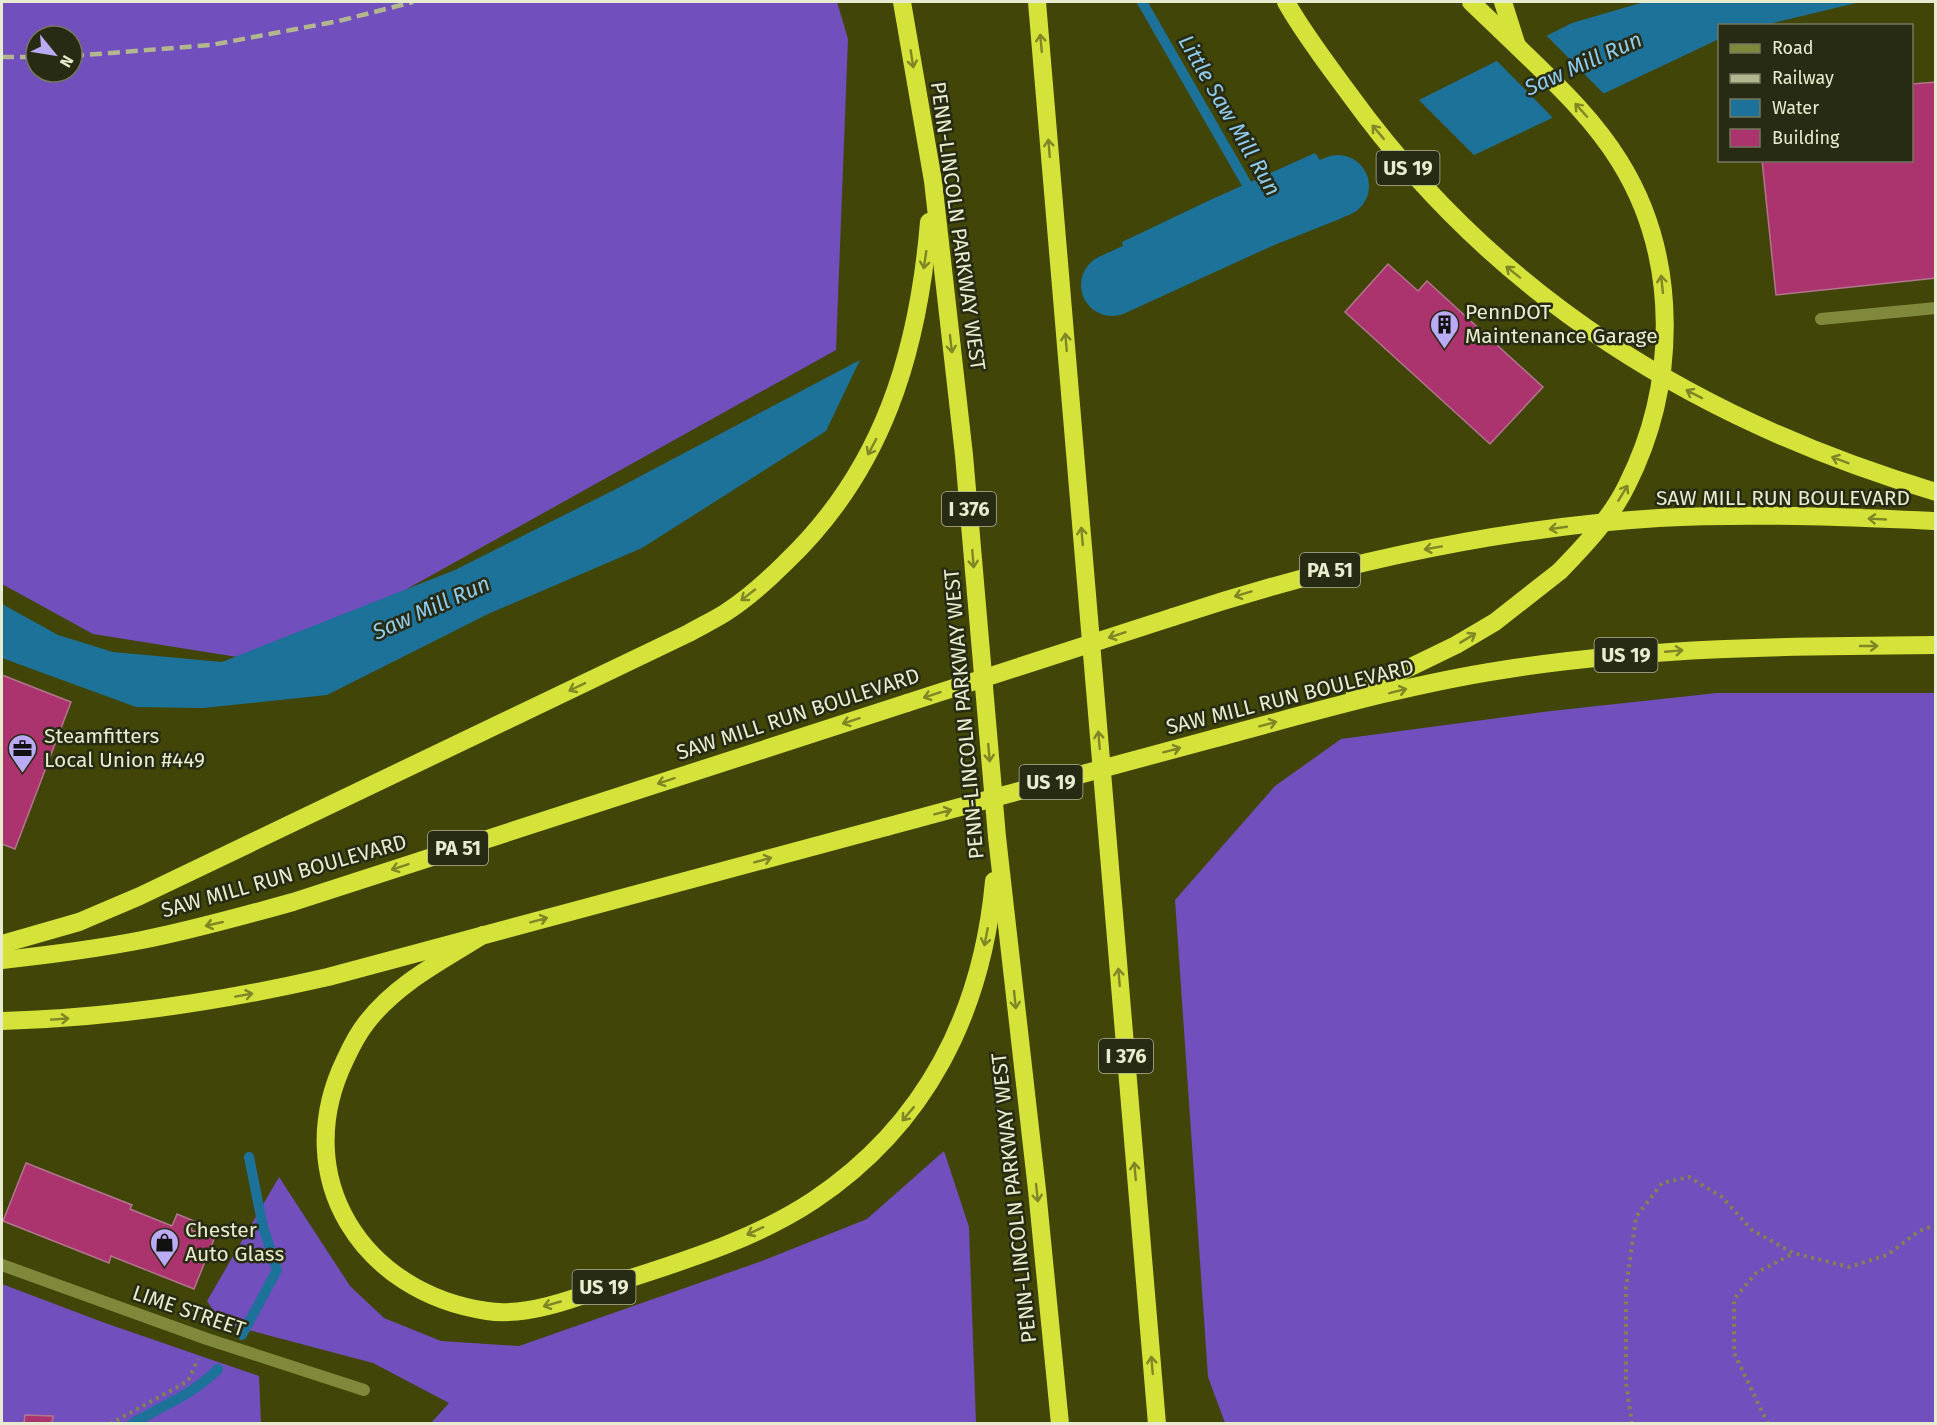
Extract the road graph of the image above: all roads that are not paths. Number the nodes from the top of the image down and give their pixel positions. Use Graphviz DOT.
graph roads {
  1 [pos="902,2"];
  2 [pos="1037,2"];
  3 [pos="1286,2"];
  4 [pos="1471,2"];
  5 [pos="1503,2"];
  6 [pos="1518,47"];
  7 [pos="933,181"];
  8 [pos="1935,308"];
  9 [pos="1821,319"];
  10 [pos="1935,492"];
  11 [pos="1935,521"];
  12 [pos="1935,645"];
  13 [pos="1321,710"];
  14 [pos="997,837"];
  15 [pos="483,935"];
  16 [pos="2,944"];
  17 [pos="2,960"];
  18 [pos="2,1021"];
  19 [pos="2,1265"];
  20 [pos="364,1390"];
  21 [pos="1057,1418"];
  22 [pos="1157,1424"];
  1 -- 7 [label="highway, PENN-LINCOLN PARKWAY WEST / I 376, one-way"];
  22 -- 2 [label="highway, I 376, one-way"];
  10 -- 3 [label="highway, US 19, one-way"];
  4 -- 6 [label="highway"];
  5 -- 6 [label="highway"];
  13 -- 6 [label="highway, one-way, bridge"];
  7 -- 14 [label="highway, PENN-LINCOLN PARKWAY WEST / I 376, one-way"];
  7 -- 16 [label="highway, one-way"];
  8 -- 9 [label="street"];
  11 -- 17 [label="highway, SAW MILL RUN BOULEVARD / PA 51, one-way, bridge"];
  13 -- 12 [label="highway, SAW MILL RUN BOULEVARD / US 19, one-way"];
  15 -- 13 [label="highway, SAW MILL RUN BOULEVARD / US 19, one-way, bridge"];
  14 -- 15 [label="highway, US 19, one-way"];
  14 -- 21 [label="highway, PENN-LINCOLN PARKWAY WEST / I 376, one-way"];
  18 -- 15 [label="highway, SAW MILL RUN BOULEVARD, one-way"];
  19 -- 20 [label="street, LIME STREET"];
}
